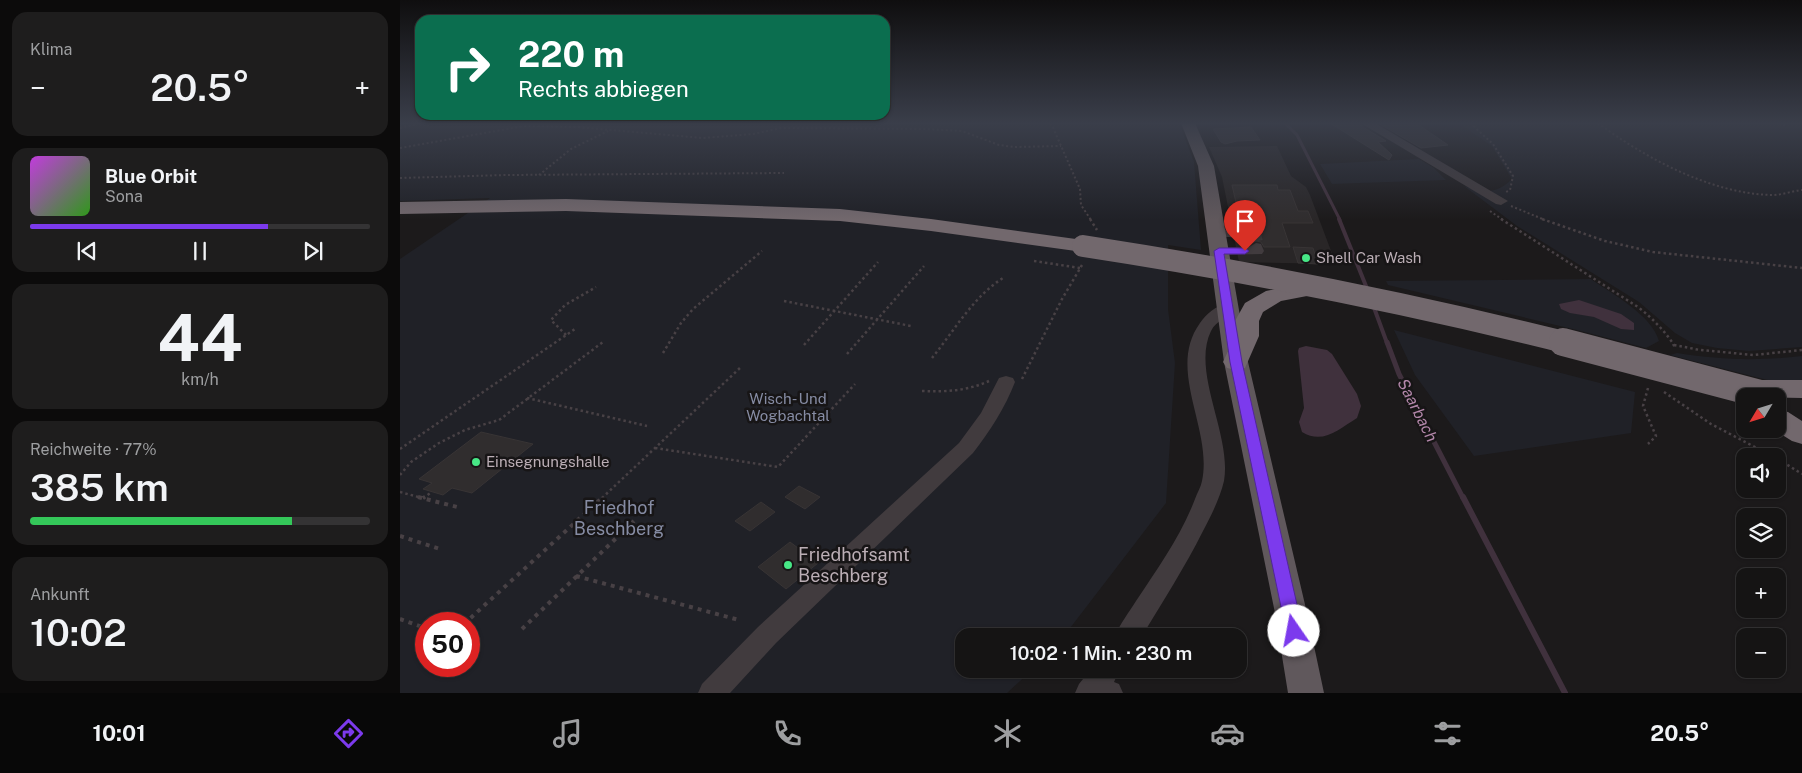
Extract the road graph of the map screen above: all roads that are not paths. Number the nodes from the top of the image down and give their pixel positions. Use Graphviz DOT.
graph roads {
  1 [pos="1202,155"];
  2 [pos="1423,155"];
  3 [pos="1495,198"];
  4 [pos="400,208"];
  5 [pos="400,219"];
  6 [pos="1245,234"];
  7 [pos="1256,246"];
  8 [pos="1085,253"];
  9 [pos="1220,260"];
  10 [pos="1295,287"];
  11 [pos="1227,308"];
  12 [pos="1236,362"];
  13 [pos="1692,383"];
  14 [pos="1739,388"];
  15 [pos="996,389"];
  16 [pos="1802,389"];
  17 [pos="1736,400"];
  18 [pos="1786,401"];
  19 [pos="1736,402"];
  20 [pos="1802,406"];
  21 [pos="1786,417"];
  22 [pos="1802,422"];
  23 [pos="1786,424"];
  24 [pos="1802,434"];
  25 [pos="1133,628"];
  26 [pos="712,693"];
  27 [pos="1306,693"];
  1 -- 9 [label="main road"];
  2 -- 3 [label="street"];
  4 -- 8 [label="highway"];
  5 -- 8 [label="highway"];
  6 -- 9 [label="street"];
  7 -- 9 [label="street"];
  8 -- 14 [label="highway, bridge"];
  8 -- 19 [label="highway"];
  9 -- 10 [label="highway"];
  9 -- 11 [label="main road"];
  10 -- 12 [label="highway"];
  10 -- 13 [label="highway"];
  11 -- 12 [label="main road"];
  11 -- 25 [label="street"];
  12 -- 27 [label="main road"];
  13 -- 16 [label="highway"];
  13 -- 17 [label="highway"];
  15 -- 26 [label="street"];
  18 -- 20 [label="highway"];
  21 -- 22 [label="highway"];
  23 -- 24 [label="highway"];
}
